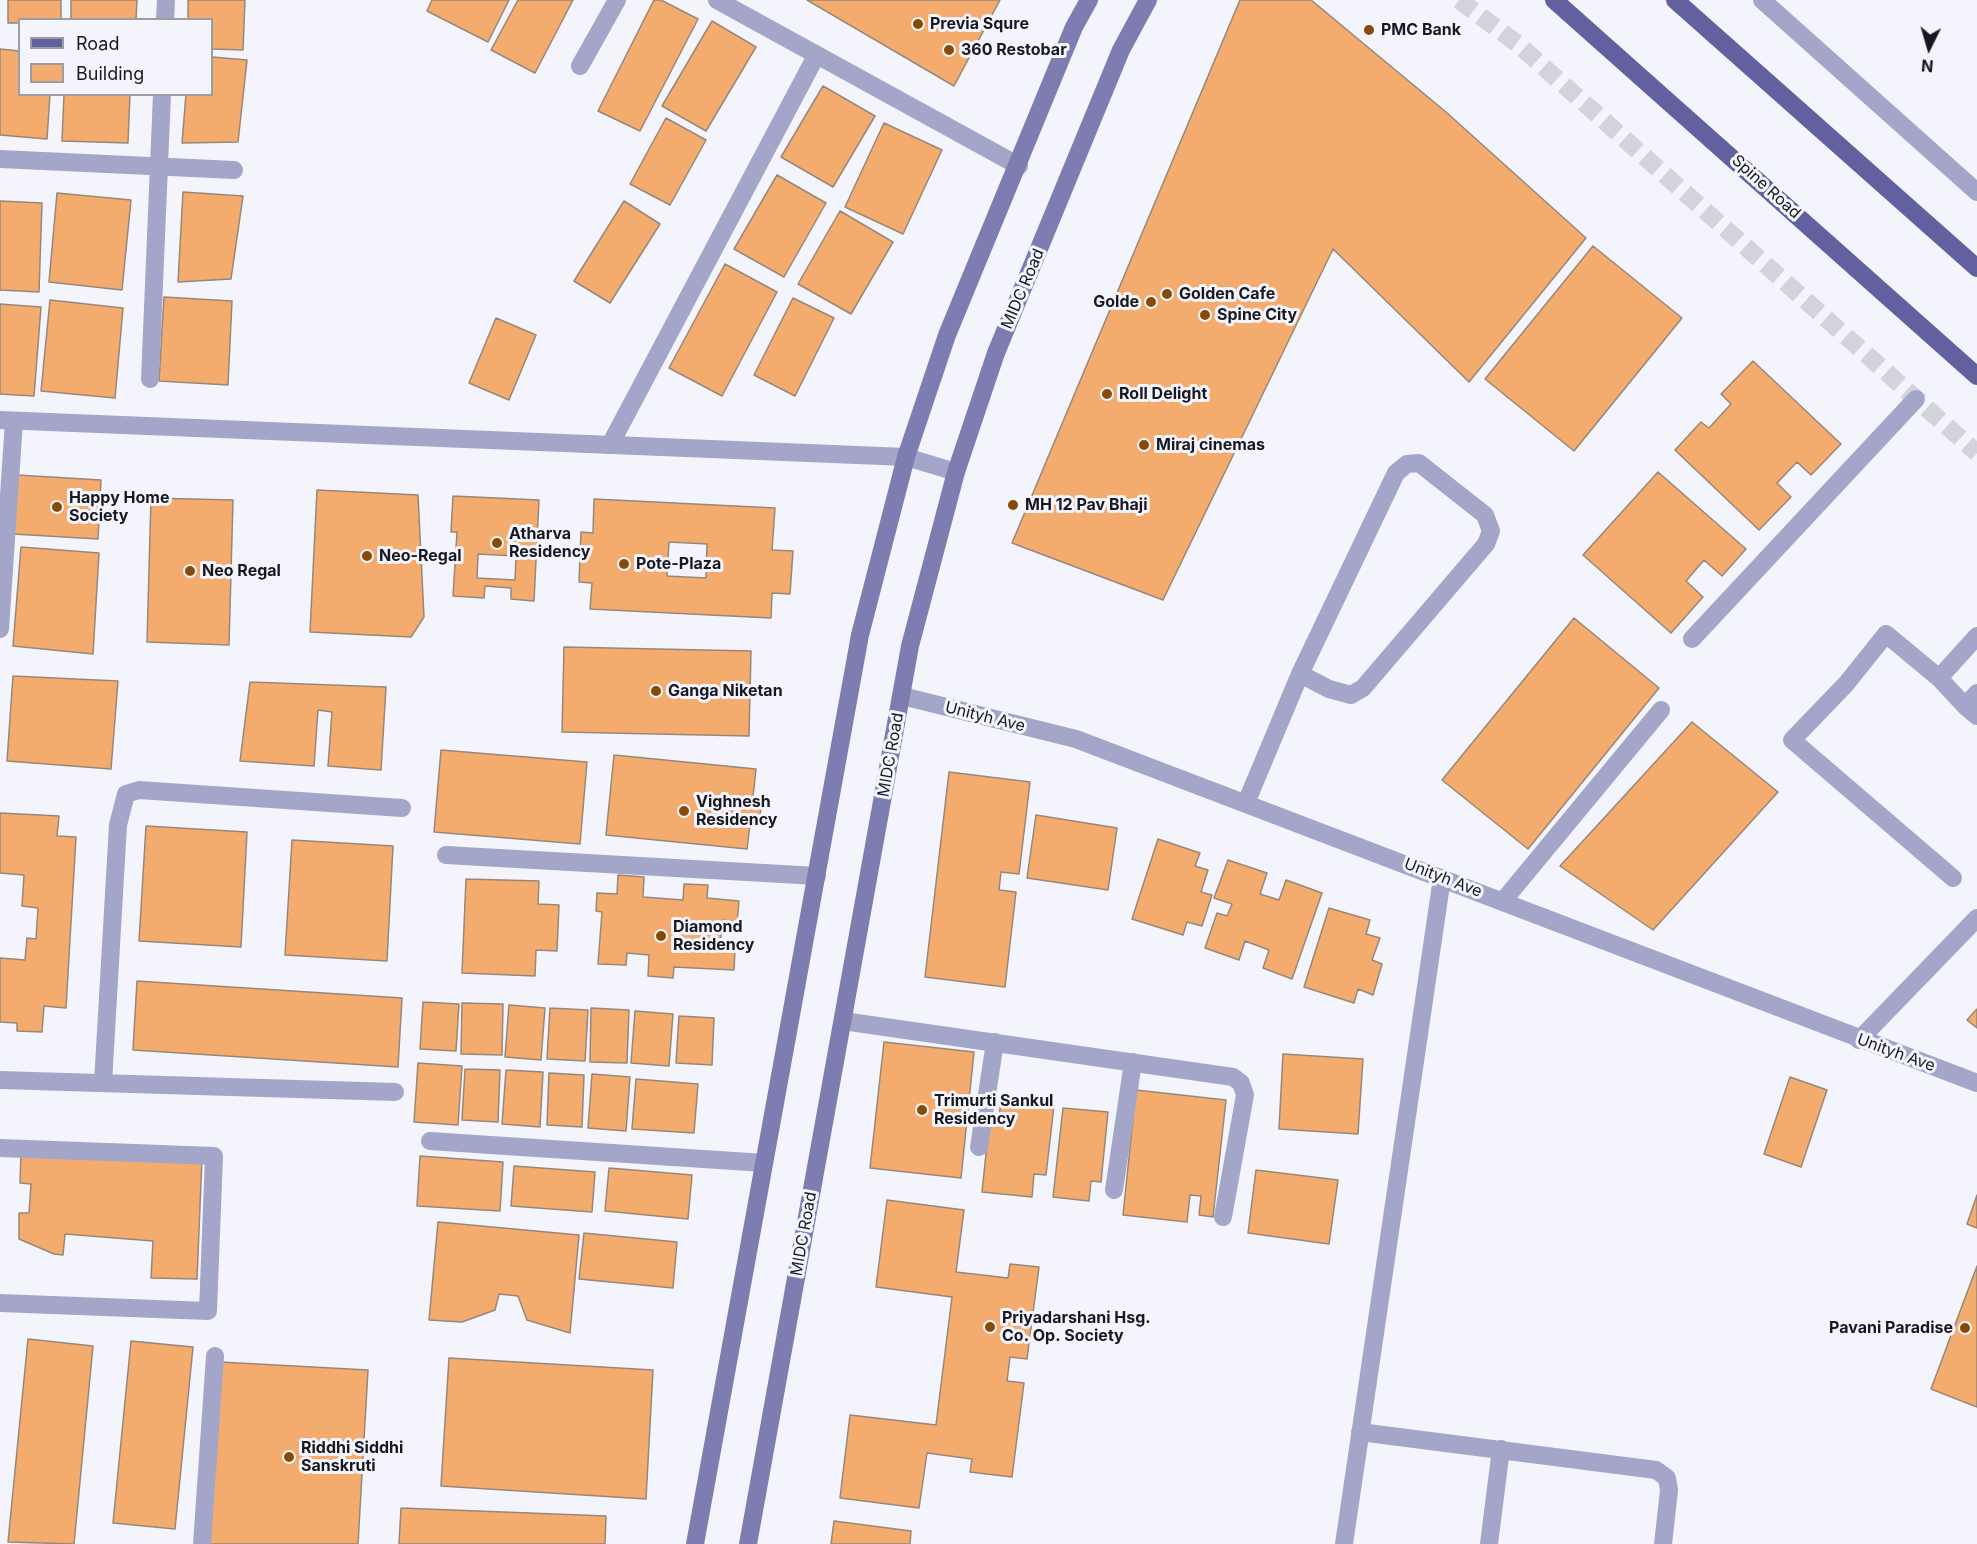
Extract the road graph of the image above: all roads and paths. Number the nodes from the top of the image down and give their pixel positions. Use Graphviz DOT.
graph roads {
  1 [pos="166,0"];
  2 [pos="618,0"];
  3 [pos="717,0"];
  4 [pos="1089,0"];
  5 [pos="1148,0"];
  6 [pos="1554,0"];
  7 [pos="1675,0"];
  8 [pos="1762,0"];
  9 [pos="165,18"];
  10 [pos="816,56"];
  11 [pos="580,66"];
  12 [pos="162,96"];
  13 [pos="0,159"];
  14 [pos="159,166"];
  15 [pos="1019,166"];
  16 [pos="234,170"];
  17 [pos="1977,192"];
  18 [pos="1977,268"];
  19 [pos="1977,376"];
  20 [pos="150,379"];
  21 [pos="1917,399"];
  22 [pos="7,420"];
  23 [pos="610,445"];
  24 [pos="906,457"];
  25 [pos="956,472"];
  26 [pos="0,629"];
  27 [pos="1977,636"];
  28 [pos="1692,639"];
  29 [pos="1300,674"];
  30 [pos="1939,678"];
  31 [pos="902,696"];
  32 [pos="1973,705"];
  33 [pos="1661,710"];
  34 [pos="1246,803"];
  35 [pos="402,808"];
  36 [pos="446,855"];
  37 [pos="817,876"];
  38 [pos="1442,878"];
  39 [pos="1953,878"];
  40 [pos="1503,901"];
  41 [pos="1977,918"];
  42 [pos="843,1021"];
  43 [pos="1859,1040"];
  44 [pos="995,1042"];
  45 [pos="1133,1062"];
  46 [pos="0,1080"];
  47 [pos="103,1083"];
  48 [pos="1977,1083"];
  49 [pos="395,1092"];
  50 [pos="430,1141"];
  51 [pos="979,1147"];
  52 [pos="0,1148"];
  53 [pos="764,1163"];
  54 [pos="1114,1190"];
  55 [pos="1223,1216"];
  56 [pos="0,1303"];
  57 [pos="215,1356"];
  58 [pos="1360,1432"];
  59 [pos="1501,1449"];
  60 [pos="202,1544"];
  61 [pos="695,1544"];
  62 [pos="748,1544"];
  63 [pos="1344,1544"];
  64 [pos="1489,1544"];
  65 [pos="1663,1544"];
  1 -- 9 [label="street"];
  2 -- 11 [label="street"];
  3 -- 10 [label="street"];
  4 -- 15 [label="main road"];
  5 -- 25 [label="main road, MIDC Road"];
  6 -- 19 [label="main road, Spine Road"];
  7 -- 18 [label="main road"];
  8 -- 17 [label="street"];
  10 -- 15 [label="street"];
  10 -- 23 [label="street"];
  12 -- 14 [label="street"];
  13 -- 14 [label="street"];
  14 -- 16 [label="street"];
  14 -- 20 [label="street"];
  15 -- 24 [label="main road"];
  21 -- 28 [label="street"];
  22 -- 23 [label="street"];
  22 -- 26 [label="street"];
  23 -- 24 [label="street"];
  24 -- 25 [label="street"];
  24 -- 37 [label="main road"];
  25 -- 31 [label="main road, MIDC Road"];
  27 -- 30 [label="street"];
  29 -- 29 [label="street"];
  29 -- 34 [label="street"];
  30 -- 32 [label="street"];
  30 -- 39 [label="street"];
  31 -- 34 [label="street, Unityh Ave"];
  31 -- 42 [label="main road, MIDC Road"];
  33 -- 40 [label="street"];
  34 -- 38 [label="street, Unityh Ave"];
  35 -- 47 [label="street"];
  36 -- 37 [label="street"];
  37 -- 53 [label="main road"];
  38 -- 40 [label="street, Unityh Ave"];
  38 -- 58 [label="street"];
  40 -- 43 [label="street, Unityh Ave"];
  41 -- 43 [label="street"];
  42 -- 44 [label="street"];
  42 -- 62 [label="main road, MIDC Road"];
  43 -- 48 [label="street, Unityh Ave"];
  44 -- 45 [label="street"];
  44 -- 51 [label="street"];
  45 -- 54 [label="street"];
  45 -- 55 [label="street"];
  46 -- 47 [label="street"];
  47 -- 49 [label="street"];
  50 -- 53 [label="street"];
  52 -- 56 [label="street"];
  53 -- 61 [label="main road"];
  57 -- 60 [label="street"];
  58 -- 59 [label="street"];
  58 -- 63 [label="street"];
  59 -- 64 [label="street"];
  59 -- 65 [label="street"];
}
